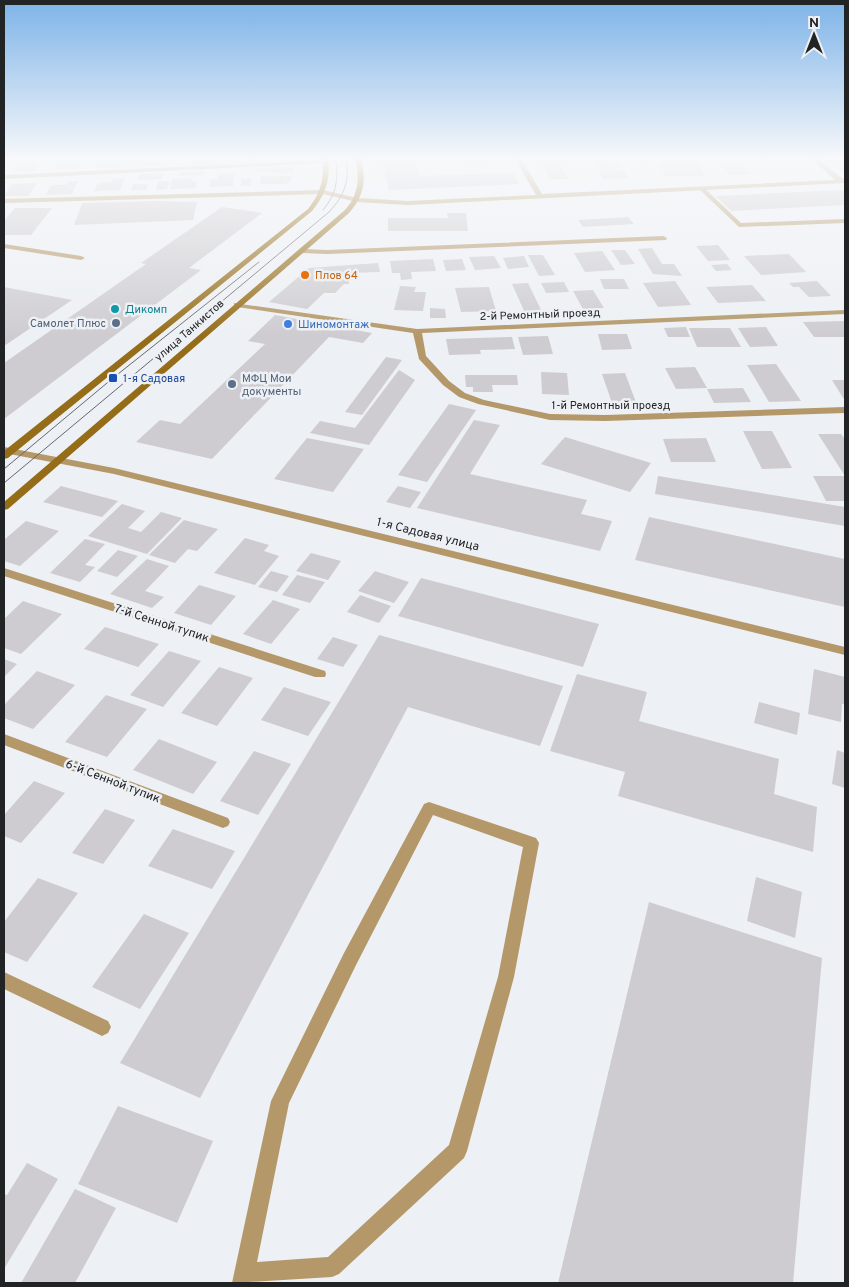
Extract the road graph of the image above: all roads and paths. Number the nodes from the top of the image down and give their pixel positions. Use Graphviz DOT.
graph roads {
  1 [pos="301,217"];
  2 [pos="339,217"];
  3 [pos="731,217"];
  4 [pos="845,221"];
  5 [pos="663,238"];
  6 [pos="4,246"];
  7 [pos="303,250"];
  8 [pos="81,258"];
  9 [pos="238,305"];
  10 [pos="845,312"];
  11 [pos="417,331"];
  12 [pos="845,410"];
  13 [pos="6,453"];
  14 [pos="58,460"];
  15 [pos="4,507"];
  16 [pos="4,572"];
  17 [pos="845,651"];
  18 [pos="320,674"];
  19 [pos="4,739"];
  20 [pos="223,822"];
  21 [pos="4,980"];
  22 [pos="102,1027"];
  23 [pos="244,1278"];
  1 -- 13 [label="main road, улица Танкистов"];
  2 -- 7 [label="main road, улица Танкистов"];
  3 -- 4 [label="street"];
  5 -- 7 [label="street"];
  6 -- 8 [label="street"];
  7 -- 9 [label="main road, улица Танкистов"];
  9 -- 11 [label="street, 2-й Ремонтный проезд"];
  9 -- 14 [label="main road, улица Танкистов"];
  10 -- 11 [label="street, 2-й Ремонтный проезд"];
  11 -- 12 [label="street, 1-й Ремонтный проезд"];
  13 -- 14 [label="street, 1-я Садовая улица"];
  14 -- 15 [label="main road, улица Танкистов"];
  14 -- 17 [label="street, 1-я Садовая улица"];
  16 -- 18 [label="street, 7-й Сенной тупик"];
  19 -- 20 [label="street, 6-й Сенной тупик"];
  21 -- 22 [label="street"];
  23 -- 23 [label="street"];
}
